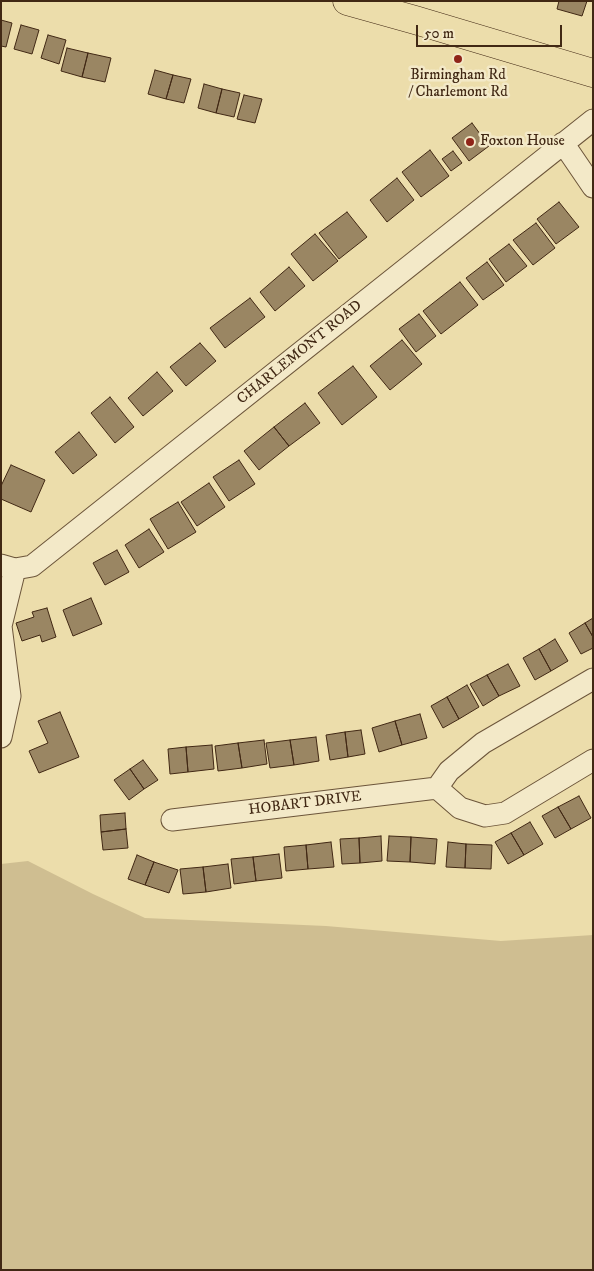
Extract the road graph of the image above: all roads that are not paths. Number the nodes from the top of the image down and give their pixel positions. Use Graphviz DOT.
graph roads {
  1 [pos="347,1"];
  2 [pos="593,74"];
  3 [pos="593,120"];
  4 [pos="563,143"];
  5 [pos="593,187"];
  6 [pos="8,567"];
  7 [pos="593,679"];
  8 [pos="1,738"];
  9 [pos="593,760"];
  10 [pos="437,788"];
  11 [pos="173,820"];
  1 -- 2 [label="highway"];
  3 -- 4 [label="street, CHARLEMONT ROAD"];
  4 -- 5 [label="street"];
  4 -- 6 [label="street, CHARLEMONT ROAD"];
  6 -- 8 [label="street"];
  7 -- 10 [label="street"];
  9 -- 10 [label="street"];
  10 -- 11 [label="street, HOBART DRIVE"];
}
